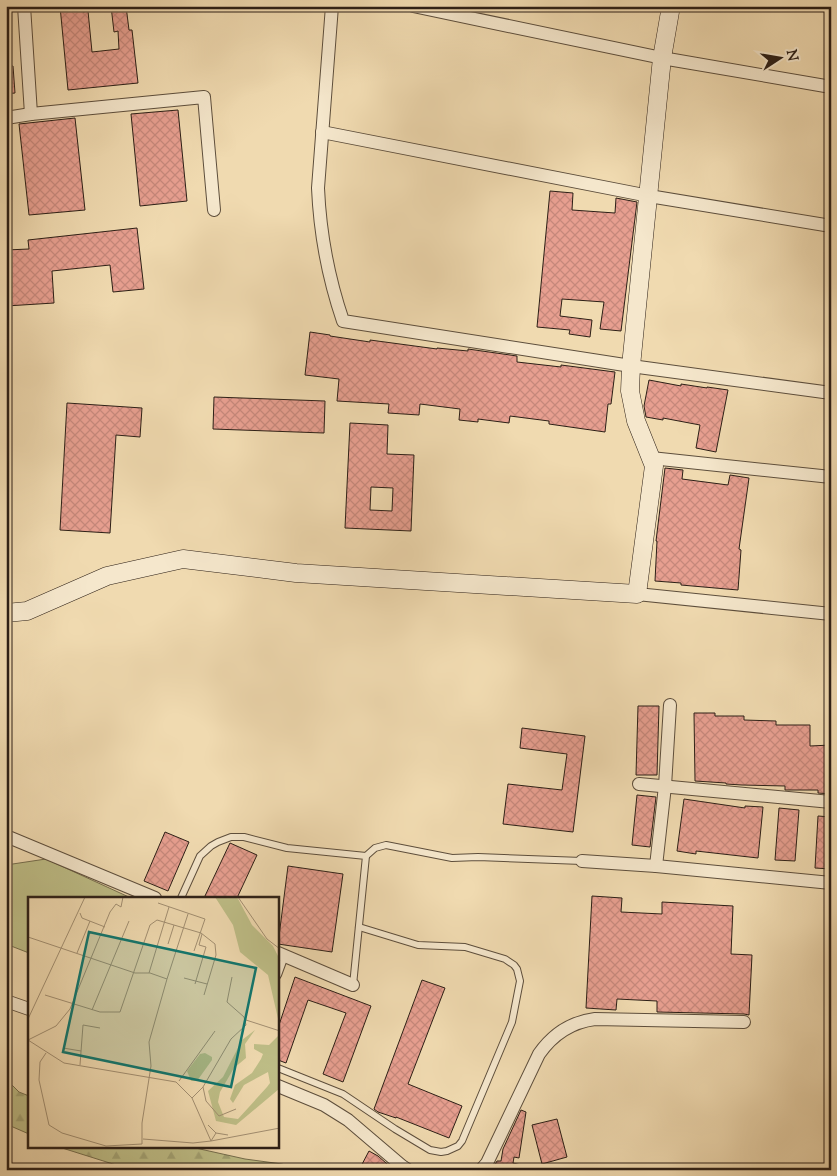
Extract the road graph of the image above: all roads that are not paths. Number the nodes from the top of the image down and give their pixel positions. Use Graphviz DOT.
graph roads {
  1 [pos="24,6"];
  2 [pos="332,6"];
  3 [pos="413,6"];
  4 [pos="671,6"];
  5 [pos="662,58"];
  6 [pos="831,87"];
  7 [pos="31,114"];
  8 [pos="6,118"];
  9 [pos="322,132"];
  10 [pos="648,196"];
  11 [pos="214,210"];
  12 [pos="831,226"];
  13 [pos="631,366"];
  14 [pos="831,393"];
  15 [pos="651,458"];
  16 [pos="831,477"];
  17 [pos="637,594"];
  18 [pos="6,613"];
  19 [pos="831,614"];
  20 [pos="670,705"];
  21 [pos="639,784"];
  22 [pos="665,786"];
  23 [pos="831,802"];
  24 [pos="6,836"];
  25 [pos="366,856"];
  26 [pos="582,861"];
  27 [pos="656,866"];
  28 [pos="831,884"];
  29 [pos="153,897"];
  30 [pos="181,897"];
  31 [pos="359,927"];
  32 [pos="281,955"];
  33 [pos="279,968"];
  34 [pos="353,986"];
  35 [pos="6,1001"];
  36 [pos="28,1009"];
  37 [pos="744,1022"];
  38 [pos="279,1068"];
  39 [pos="279,1086"];
  40 [pos="408,1170"];
  41 [pos="481,1170"];
  1 -- 7 [label="street"];
  2 -- 9 [label="street"];
  3 -- 5 [label="street"];
  4 -- 5 [label="street"];
  5 -- 6 [label="street"];
  5 -- 10 [label="street"];
  7 -- 8 [label="street"];
  7 -- 11 [label="street"];
  9 -- 10 [label="street"];
  9 -- 13 [label="street"];
  10 -- 12 [label="street"];
  10 -- 13 [label="street"];
  13 -- 14 [label="street"];
  13 -- 15 [label="street"];
  15 -- 16 [label="street"];
  15 -- 17 [label="street"];
  17 -- 18 [label="street"];
  17 -- 19 [label="street"];
  20 -- 22 [label="street"];
  21 -- 22 [label="street"];
  22 -- 23 [label="street"];
  22 -- 27 [label="street"];
  24 -- 29 [label="street"];
  25 -- 26 [label="lane"];
  25 -- 30 [label="lane"];
  25 -- 31 [label="lane"];
  26 -- 27 [label="street"];
  27 -- 28 [label="street"];
  31 -- 34 [label="lane"];
  31 -- 38 [label="lane"];
  32 -- 33 [label="lane"];
  32 -- 34 [label="street"];
  35 -- 36 [label="street"];
  37 -- 41 [label="street"];
  39 -- 40 [label="street"];
}
